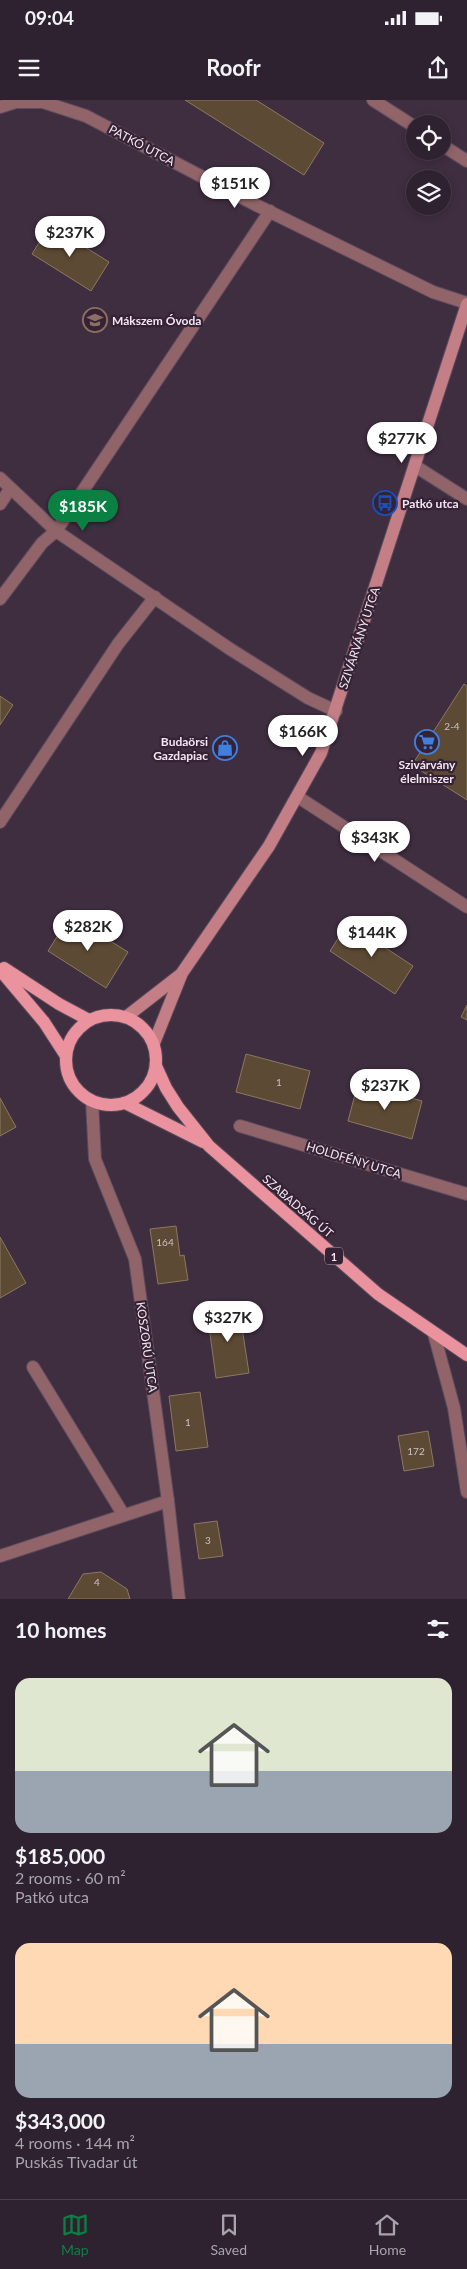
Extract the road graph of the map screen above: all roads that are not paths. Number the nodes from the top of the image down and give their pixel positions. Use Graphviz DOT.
graph roads {
  1 [pos="373,100"];
  2 [pos="15,101"];
  3 [pos="0,107"];
  4 [pos="406,121"];
  5 [pos="451,151"];
  6 [pos="467,161"];
  7 [pos="270,211"];
  8 [pos="467,304"];
  9 [pos="416,466"];
  10 [pos="0,478"];
  11 [pos="10,489"];
  12 [pos="467,499"];
  13 [pos="0,504"];
  14 [pos="56,531"];
  15 [pos="155,597"];
  16 [pos="0,599"];
  17 [pos="336,711"];
  18 [pos="298,797"];
  19 [pos="0,822"];
  20 [pos="467,907"];
  21 [pos="0,965"];
  22 [pos="0,970"];
  23 [pos="182,973"];
  24 [pos="126,1017"];
  25 [pos="89,1020"];
  26 [pos="154,1043"];
  27 [pos="66,1056"];
  28 [pos="156,1066"];
  29 [pos="92,1101"];
  30 [pos="125,1103"];
  31 [pos="240,1126"];
  32 [pos="209,1146"];
  33 [pos="467,1194"];
  34 [pos="434,1334"];
  35 [pos="467,1355"];
  36 [pos="33,1368"];
  37 [pos="467,1492"];
  38 [pos="168,1501"];
  39 [pos="123,1514"];
  40 [pos="0,1556"];
  41 [pos="180,1599"];
  1 -- 4 [label="street"];
  2 -- 3 [label="street, PATKÓ UTCA"];
  2 -- 7 [label="street, PATKÓ UTCA"];
  5 -- 6 [label="street"];
  7 -- 8 [label="street, PATKÓ UTCA"];
  7 -- 14 [label="street"];
  8 -- 9 [label="street, SZIVÁRVÁNY UTCA"];
  9 -- 12 [label="street"];
  9 -- 17 [label="street, SZIVÁRVÁNY UTCA"];
  10 -- 11 [label="street"];
  11 -- 13 [label="street"];
  11 -- 14 [label="street"];
  14 -- 15 [label="street"];
  14 -- 16 [label="street"];
  15 -- 17 [label="street"];
  15 -- 19 [label="street"];
  17 -- 18 [label="street, SZIVÁRVÁNY UTCA"];
  18 -- 20 [label="street"];
  18 -- 23 [label="street, SZIVÁRVÁNY UTCA"];
  21 -- 25 [label="main road"];
  22 -- 27 [label="main road"];
  23 -- 24 [label="street, SZIVÁRVÁNY UTCA"];
  23 -- 26 [label="street, SZIVÁRVÁNY UTCA"];
  24 -- 25 [label="main road"];
  24 -- 26 [label="main road"];
  25 -- 27 [label="main road"];
  26 -- 28 [label="main road, SZABADSÁG ÚT / 1"];
  27 -- 29 [label="main road"];
  28 -- 30 [label="main road, SZABADSÁG ÚT / 1"];
  28 -- 32 [label="main road, SZABADSÁG ÚT / 1"];
  29 -- 30 [label="main road, SZABADSÁG ÚT / 1"];
  29 -- 38 [label="street, KOSZORÚ UTCA"];
  30 -- 32 [label="main road, SZABADSÁG ÚT / 1"];
  31 -- 33 [label="street, HOLDFÉNY UTCA"];
  32 -- 34 [label="main road, SZABADSÁG ÚT / 1"];
  34 -- 35 [label="main road, SZABADSÁG ÚT / 1"];
  34 -- 37 [label="street"];
  36 -- 39 [label="street"];
  38 -- 39 [label="street"];
  38 -- 41 [label="street, KOSZORÚ UTCA"];
  39 -- 40 [label="street"];
}
